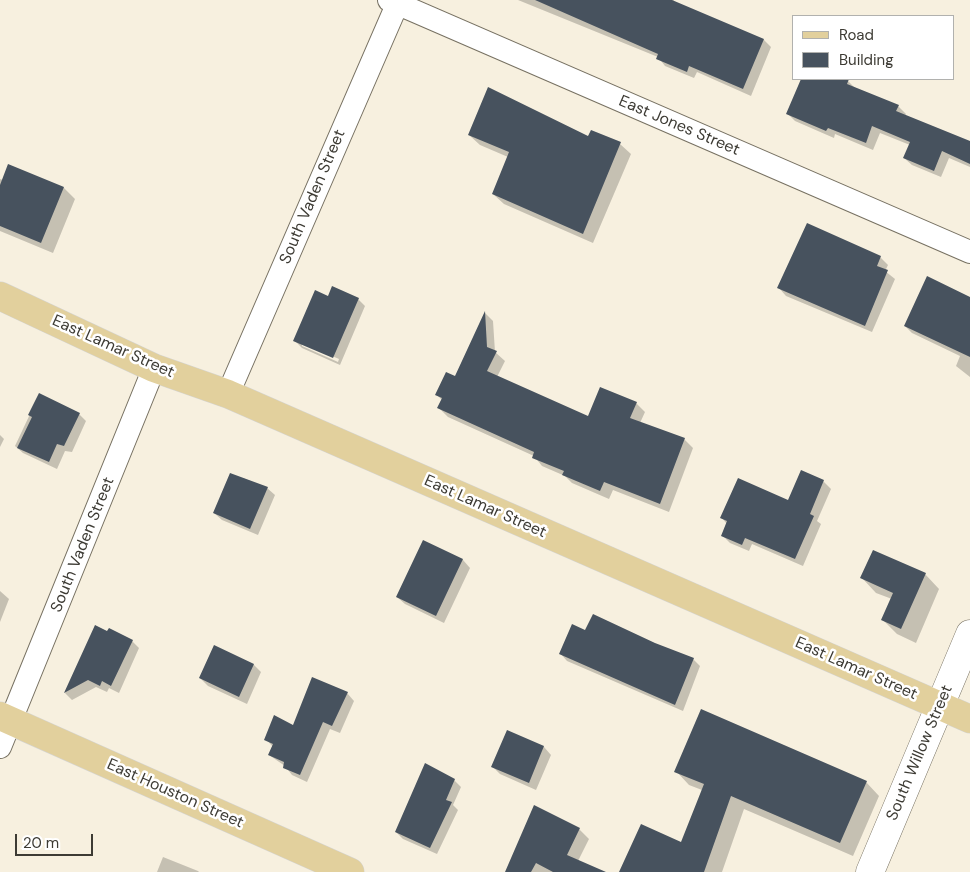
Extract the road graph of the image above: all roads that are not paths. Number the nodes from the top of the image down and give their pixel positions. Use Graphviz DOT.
graph roads {
  1 [pos="395,1"];
  2 [pos="970,252"];
  3 [pos="0,296"];
  4 [pos="154,368"];
  5 [pos="228,394"];
  6 [pos="970,634"];
  7 [pos="940,706"];
  8 [pos="6,719"];
  9 [pos="970,719"];
  10 [pos="0,747"];
  11 [pos="350,872"];
  12 [pos="870,872"];
  1 -- 2 [label="street, East Jones Street"];
  1 -- 5 [label="street, South Vaden Street"];
  3 -- 4 [label="main road, East Lamar Street"];
  4 -- 5 [label="main road, East Lamar Street"];
  4 -- 8 [label="street, South Vaden Street"];
  5 -- 7 [label="main road, East Lamar Street"];
  6 -- 7 [label="street, South Willow Street"];
  7 -- 9 [label="main road, East Lamar Street"];
  7 -- 12 [label="street, South Willow Street"];
  8 -- 10 [label="street, South Vaden Street"];
  8 -- 11 [label="main road, East Houston Street"];
}
